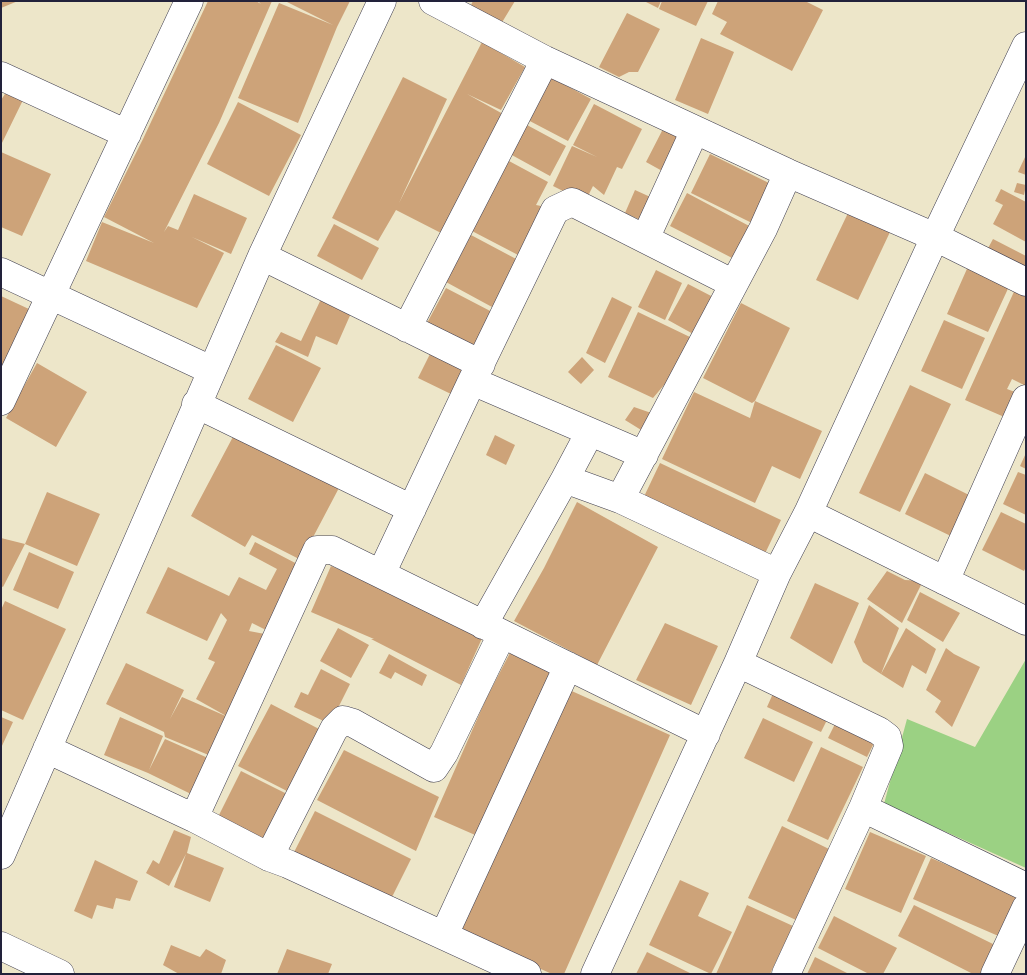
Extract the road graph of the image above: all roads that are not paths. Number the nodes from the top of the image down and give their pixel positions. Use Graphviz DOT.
graph roads {
  1 [pos="189,1"];
  2 [pos="382,1"];
  3 [pos="433,1"];
  4 [pos="1026,46"];
  5 [pos="544,60"];
  6 [pos="1,76"];
  7 [pos="694,130"];
  8 [pos="127,134"];
  9 [pos="788,173"];
  10 [pos="935,237"];
  11 [pos="645,239"];
  12 [pos="262,256"];
  13 [pos="1,272"];
  14 [pos="1026,282"];
  15 [pos="734,284"];
  16 [pos="52,296"];
  17 [pos="407,328"];
  18 [pos="211,370"];
  19 [pos="476,373"];
  20 [pos="1026,399"];
  21 [pos="1,401"];
  22 [pos="196,404"];
  23 [pos="590,432"];
  24 [pos="644,455"];
  25 [pos="565,479"];
  26 [pos="620,499"];
  27 [pos="412,509"];
  28 [pos="808,513"];
  29 [pos="777,573"];
  30 [pos="381,574"];
  31 [pos="945,581"];
  32 [pos="1024,614"];
  33 [pos="493,629"];
  34 [pos="738,663"];
  35 [pos="568,666"];
  36 [pos="706,734"];
  37 [pos="47,749"];
  38 [pos="863,808"];
  39 [pos="194,818"];
  40 [pos="1,855"];
  41 [pos="269,857"];
  42 [pos="1026,887"];
  43 [pos="1026,908"];
  44 [pos="444,935"];
  45 [pos="1,946"];
  46 [pos="60,974"];
  47 [pos="527,974"];
  48 [pos="595,974"];
  49 [pos="786,974"];
  50 [pos="995,974"];
  1 -- 8 [label="street"];
  2 -- 12 [label="street"];
  3 -- 5 [label="street"];
  4 -- 10 [label="street"];
  5 -- 7 [label="street"];
  5 -- 17 [label="street"];
  6 -- 8 [label="street"];
  7 -- 9 [label="street"];
  7 -- 11 [label="street"];
  8 -- 16 [label="street"];
  9 -- 10 [label="street"];
  9 -- 15 [label="street"];
  10 -- 14 [label="street"];
  10 -- 28 [label="street"];
  11 -- 15 [label="street"];
  11 -- 19 [label="street"];
  12 -- 17 [label="street"];
  12 -- 18 [label="street"];
  13 -- 16 [label="street"];
  15 -- 24 [label="street"];
  16 -- 18 [label="street"];
  16 -- 21 [label="street"];
  17 -- 19 [label="street"];
  18 -- 22 [label="street"];
  19 -- 23 [label="street"];
  19 -- 27 [label="street"];
  20 -- 31 [label="street"];
  22 -- 27 [label="street"];
  22 -- 37 [label="street"];
  23 -- 24 [label="street"];
  23 -- 25 [label="street"];
  24 -- 26 [label="street"];
  25 -- 26 [label="street"];
  25 -- 33 [label="street"];
  26 -- 29 [label="street"];
  27 -- 30 [label="street"];
  28 -- 29 [label="street"];
  28 -- 31 [label="street"];
  29 -- 34 [label="street"];
  30 -- 33 [label="street"];
  30 -- 39 [label="street"];
  31 -- 32 [label="street"];
  33 -- 35 [label="street"];
  33 -- 41 [label="street"];
  34 -- 36 [label="street"];
  34 -- 38 [label="street"];
  35 -- 36 [label="street"];
  35 -- 44 [label="street"];
  36 -- 48 [label="street"];
  37 -- 39 [label="street"];
  37 -- 40 [label="street"];
  38 -- 42 [label="street"];
  38 -- 49 [label="street"];
  39 -- 41 [label="street"];
  41 -- 44 [label="street"];
  43 -- 50 [label="street"];
  44 -- 47 [label="street"];
  45 -- 46 [label="street"];
}
